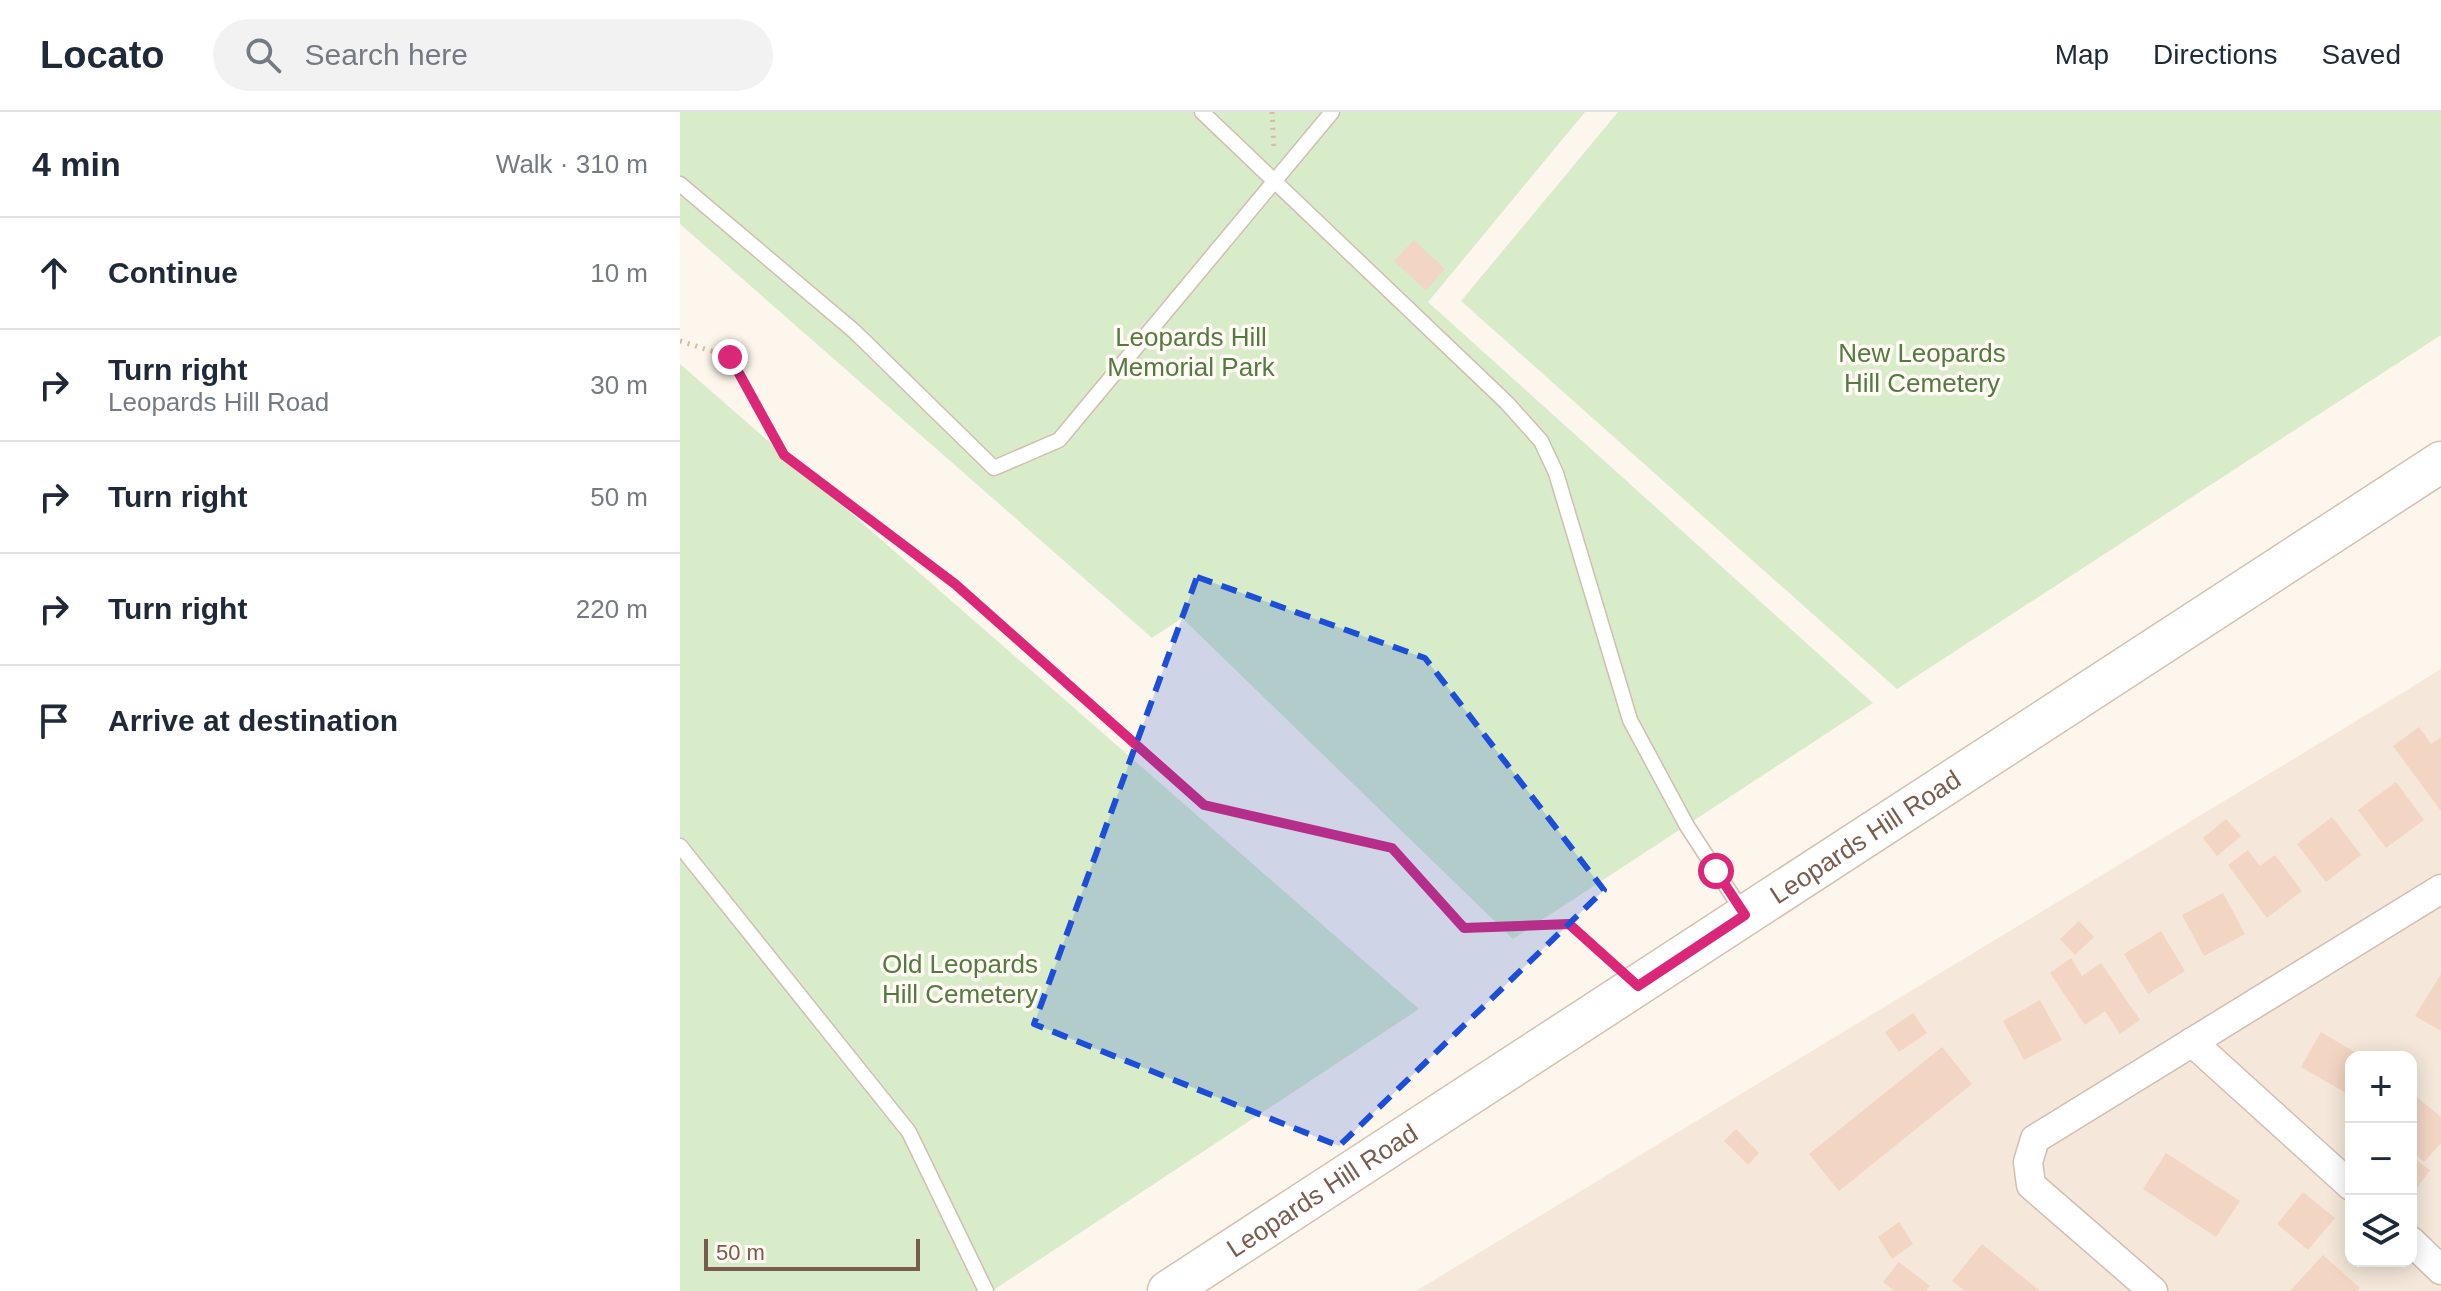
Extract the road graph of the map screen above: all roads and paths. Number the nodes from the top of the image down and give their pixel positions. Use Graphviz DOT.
graph roads {
  1 [pos="1202,112"];
  2 [pos="1332,112"];
  3 [pos="1276,183"];
  4 [pos="680,184"];
  5 [pos="680,341"];
  6 [pos="2441,462"];
  7 [pos="680,846"];
  8 [pos="2441,889"];
  9 [pos="1745,915"];
  10 [pos="1638,986"];
  11 [pos="2192,1042"];
  12 [pos="2345,1181"];
  13 [pos="2417,1247"];
  14 [pos="2441,1270"];
  15 [pos="986,1291"];
  16 [pos="1168,1291"];
  17 [pos="2153,1291"];
  1 -- 3 [label="lane"];
  2 -- 3 [label="lane"];
  3 -- 4 [label="lane"];
  3 -- 9 [label="lane"];
  5 -- 10 [label="path"];
  6 -- 9 [label="main road, Leopards Hill Road"];
  7 -- 15 [label="lane"];
  8 -- 11 [label="street"];
  9 -- 10 [label="main road, Leopards Hill Road"];
  10 -- 16 [label="main road, Leopards Hill Road"];
  11 -- 12 [label="street"];
  11 -- 17 [label="street"];
  13 -- 14 [label="street"];
}
